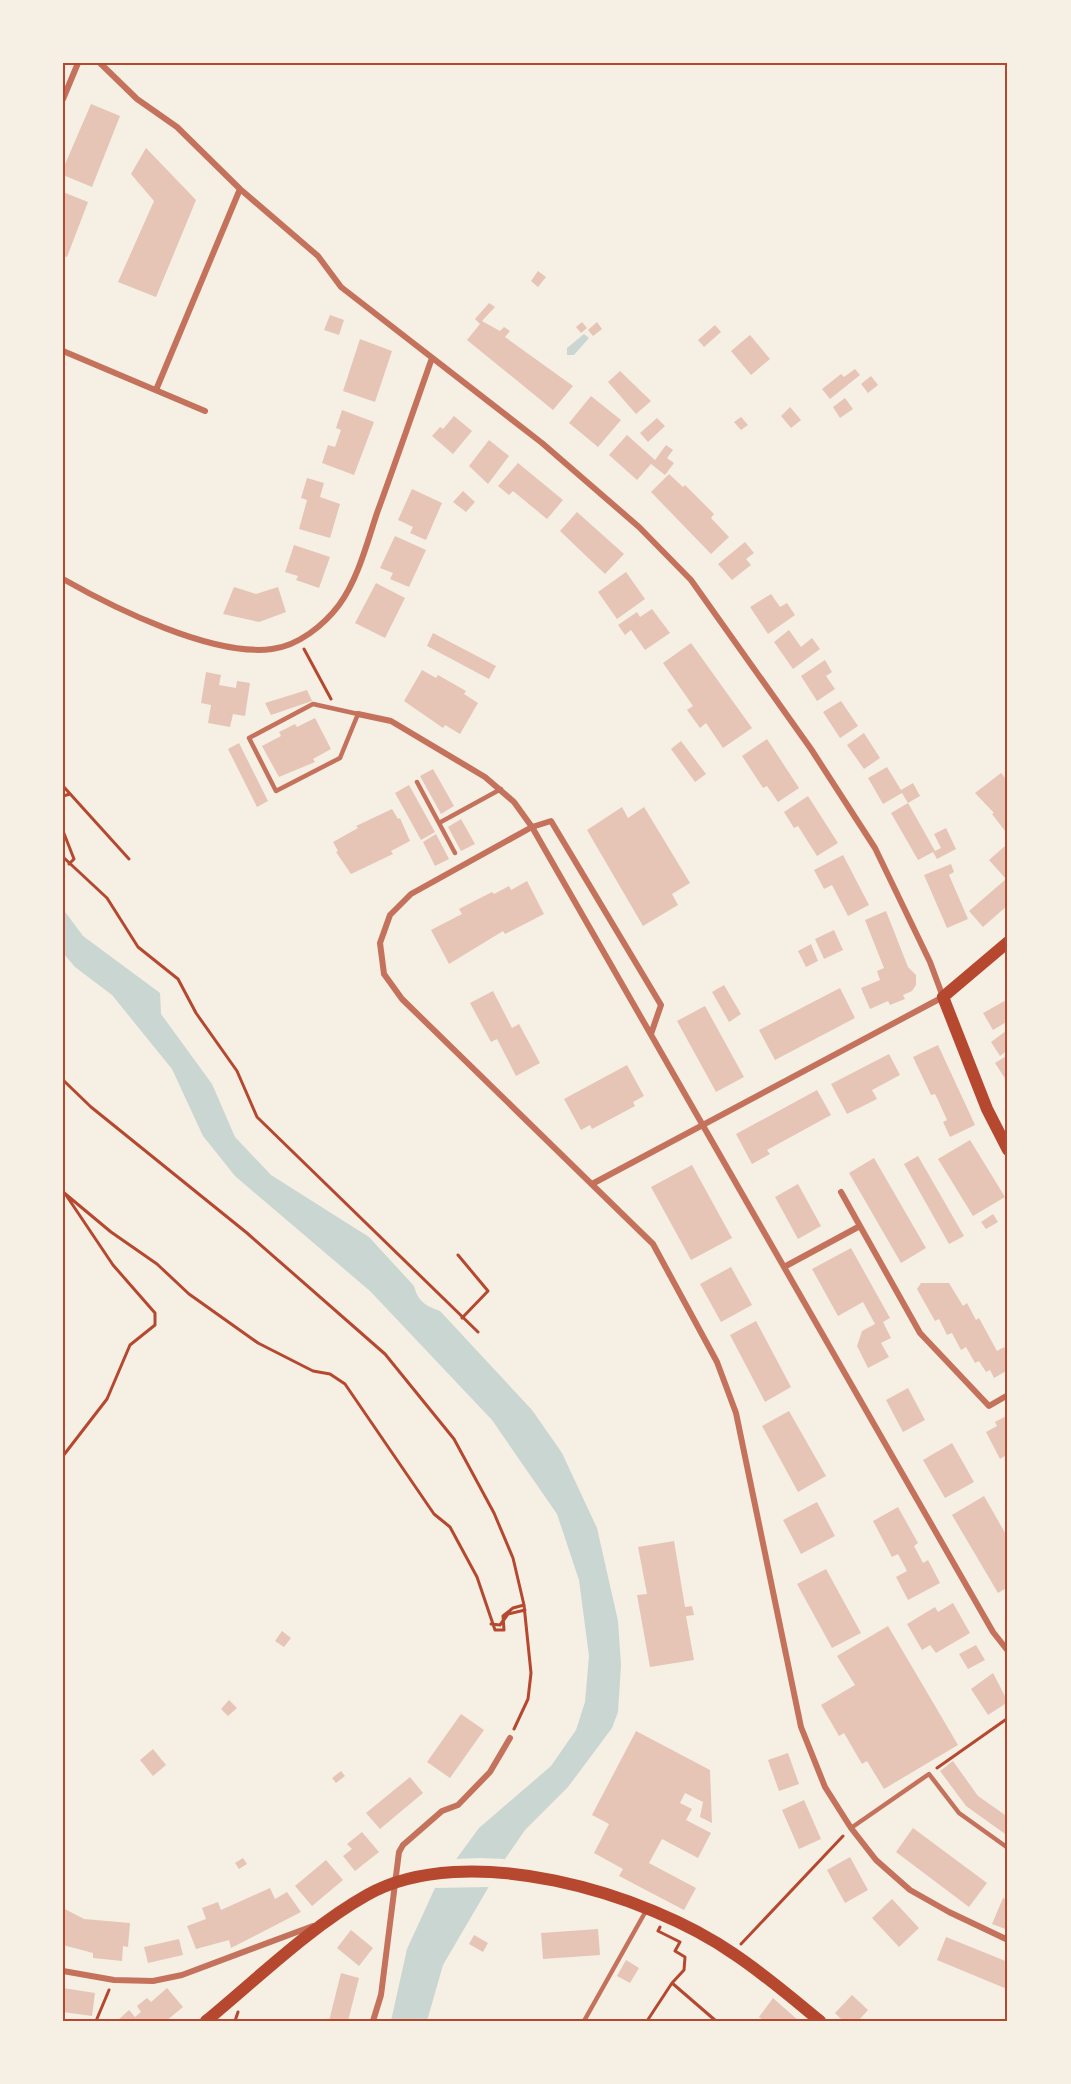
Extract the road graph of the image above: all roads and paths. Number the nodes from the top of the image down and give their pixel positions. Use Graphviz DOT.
graph roads {
  1 [pos="78,63"];
  2 [pos="100,63"];
  3 [pos="63,99"];
  4 [pos="240,189"];
  5 [pos="63,351"];
  6 [pos="432,358"];
  7 [pos="156,390"];
  8 [pos="205,411"];
  9 [pos="63,579"];
  10 [pos="299,640"];
  11 [pos="337,709"];
  12 [pos="358,714"];
  13 [pos="417,782"];
  14 [pos="63,786"];
  15 [pos="501,789"];
  16 [pos="70,794"];
  17 [pos="63,796"];
  18 [pos="439,823"];
  19 [pos="532,827"];
  20 [pos="63,831"];
  21 [pos="455,853"];
  22 [pos="63,857"];
  23 [pos="129,859"];
  24 [pos="69,864"];
  25 [pos="1008,942"];
  26 [pos="943,997"];
  27 [pos="651,1034"];
  28 [pos="63,1080"];
  29 [pos="703,1125"];
  30 [pos="1008,1150"];
  31 [pos="592,1184"];
  32 [pos="64,1192"];
  33 [pos="841,1192"];
  34 [pos="860,1226"];
  35 [pos="458,1255"];
  36 [pos="784,1267"];
  37 [pos="462,1318"];
  38 [pos="478,1332"];
  39 [pos="1008,1395"];
  40 [pos="63,1456"];
  41 [pos="524,1607"];
  42 [pos="1008,1651"];
  43 [pos="1008,1718"];
  44 [pos="510,1738"];
  45 [pos="929,1774"];
  46 [pos="851,1828"];
  47 [pos="1008,1848"];
  48 [pos="396,1882"];
  49 [pos="648,1907"];
  50 [pos="331,1918"];
  51 [pos="658,1931"];
  52 [pos="748,1936"];
  53 [pos="1008,1940"];
  54 [pos="63,1971"];
  55 [pos="114,1980"];
  56 [pos="672,1983"];
  57 [pos="96,2021"];
  58 [pos="206,2021"];
  59 [pos="373,2021"];
  60 [pos="584,2021"];
  61 [pos="647,2021"];
  62 [pos="716,2021"];
  63 [pos="820,2021"];
  1 -- 3 [label="street"];
  2 -- 4 [label="street"];
  4 -- 6 [label="street"];
  4 -- 7 [label="street"];
  5 -- 7 [label="street"];
  6 -- 10 [label="street"];
  6 -- 26 [label="street"];
  7 -- 8 [label="street"];
  9 -- 10 [label="street"];
  10 -- 11 [label="path"];
  11 -- 12 [label="lane"];
  11 -- 12 [label="lane"];
  12 -- 15 [label="street"];
  13 -- 18 [label="lane"];
  14 -- 16 [label="path"];
  15 -- 18 [label="lane"];
  15 -- 19 [label="street"];
  16 -- 17 [label="path"];
  16 -- 23 [label="path"];
  18 -- 21 [label="lane"];
  19 -- 27 [label="street"];
  19 -- 27 [label="street"];
  19 -- 31 [label="street"];
  20 -- 24 [label="path"];
  22 -- 24 [label="path"];
  24 -- 37 [label="path"];
  25 -- 26 [label="main road"];
  26 -- 29 [label="street"];
  26 -- 30 [label="main road"];
  27 -- 29 [label="street"];
  28 -- 41 [label="path"];
  29 -- 31 [label="street"];
  29 -- 36 [label="street"];
  31 -- 46 [label="street"];
  32 -- 40 [label="path"];
  32 -- 41 [label="path"];
  33 -- 34 [label="street"];
  34 -- 36 [label="street"];
  34 -- 39 [label="street"];
  35 -- 37 [label="path"];
  36 -- 42 [label="street"];
  37 -- 38 [label="path"];
  41 -- 44 [label="path"];
  43 -- 45 [label="path"];
  44 -- 48 [label="street"];
  45 -- 46 [label="lane"];
  45 -- 47 [label="lane"];
  46 -- 52 [label="path"];
  46 -- 53 [label="street"];
  48 -- 49 [label="main road"];
  48 -- 50 [label="main road"];
  48 -- 59 [label="street"];
  49 -- 60 [label="lane"];
  49 -- 63 [label="main road"];
  50 -- 55 [label="street"];
  50 -- 58 [label="main road"];
  51 -- 56 [label="path"];
  54 -- 55 [label="street"];
  55 -- 57 [label="path"];
  56 -- 61 [label="path"];
  56 -- 62 [label="path"];
}
